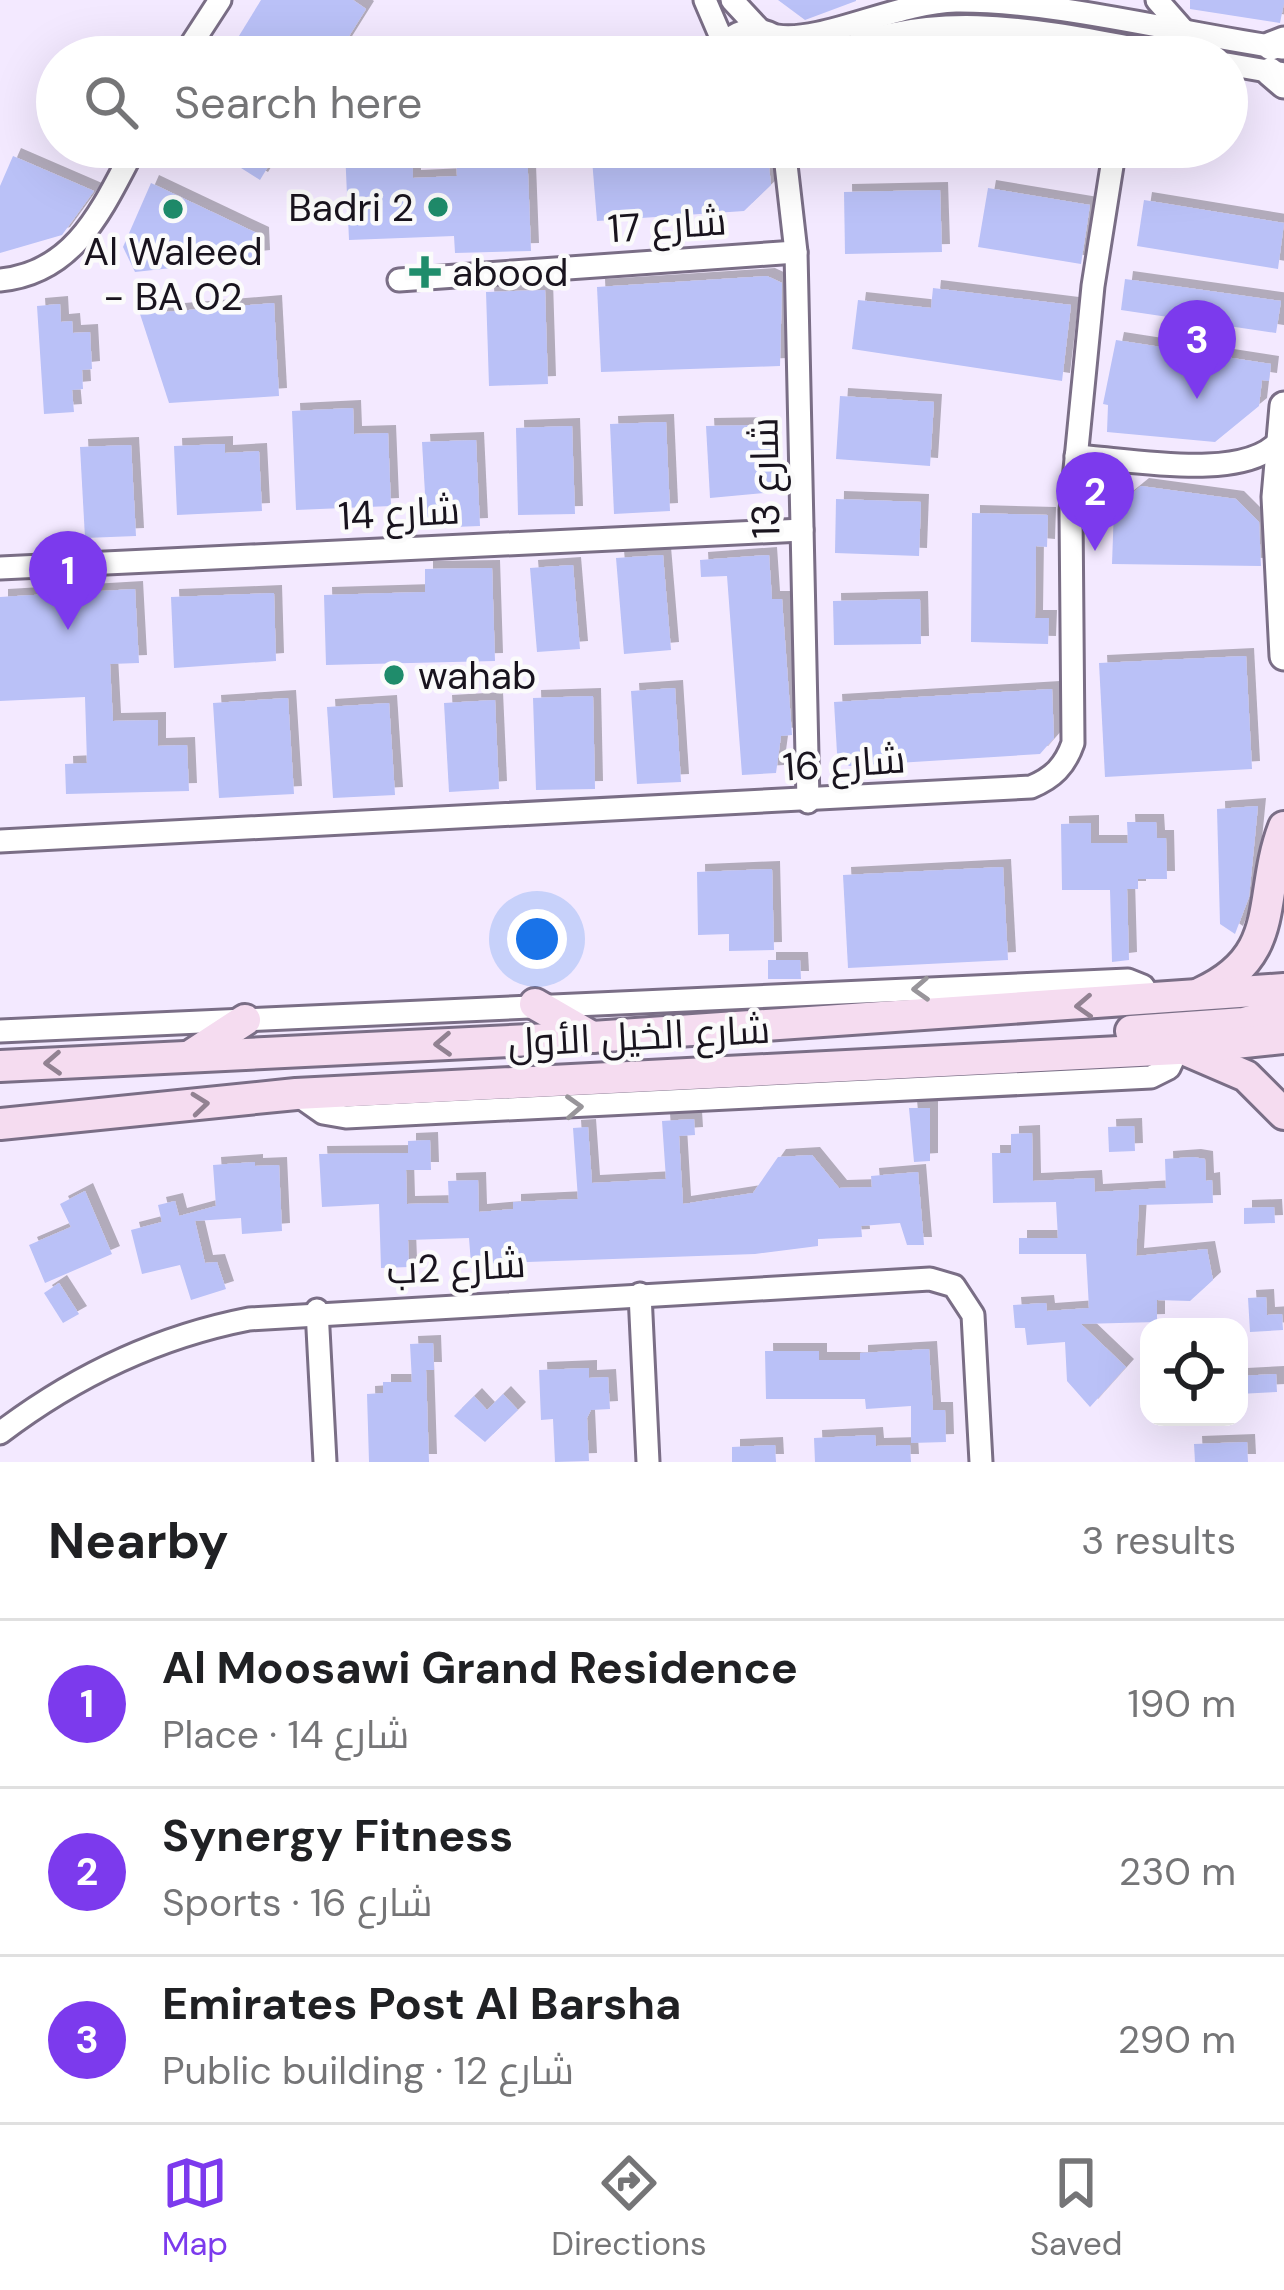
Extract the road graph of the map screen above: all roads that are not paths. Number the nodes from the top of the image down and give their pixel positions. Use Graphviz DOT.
graph roads {
  1 [pos="220,0"];
  2 [pos="705,0"];
  3 [pos="732,0"];
  4 [pos="1117,0"];
  5 [pos="1157,0"];
  6 [pos="1091,17"];
  7 [pos="768,32"];
  8 [pos="1186,33"];
  9 [pos="197,36"];
  10 [pos="715,36"];
  11 [pos="735,36"];
  12 [pos="772,36"];
  13 [pos="878,36"];
  14 [pos="1016,36"];
  15 [pos="1196,36"];
  16 [pos="1248,52"];
  17 [pos="1279,61"];
  18 [pos="1248,63"];
  19 [pos="122,168"];
  20 [pos="785,168"];
  21 [pos="1112,168"];
  22 [pos="796,252"];
  23 [pos="0,280"];
  24 [pos="399,280"];
  25 [pos="1284,406"];
  26 [pos="1280,440"];
  27 [pos="1076,456"];
  28 [pos="1229,465"];
  29 [pos="1276,497"];
  30 [pos="802,530"];
  31 [pos="0,568"];
  32 [pos="1284,656"];
  33 [pos="808,802"];
  34 [pos="1284,827"];
  35 [pos="0,841"];
  36 [pos="1284,989"];
  37 [pos="1191,997"];
  38 [pos="1153,1002"];
  39 [pos="535,1004"];
  40 [pos="1284,1012"];
  41 [pos="245,1020"];
  42 [pos="0,1031"];
  43 [pos="592,1037"];
  44 [pos="1284,1038"];
  45 [pos="1180,1049"];
  46 [pos="1052,1052"];
  47 [pos="189,1057"];
  48 [pos="0,1066"];
  49 [pos="296,1094"];
  50 [pos="1284,1114"];
  51 [pos="0,1124"];
  52 [pos="640,1294"];
  53 [pos="317,1310"];
  54 [pos="0,1433"];
  55 [pos="325,1462"];
  56 [pos="648,1462"];
  57 [pos="981,1462"];
  1 -- 9 [label="street"];
  2 -- 10 [label="street"];
  3 -- 7 [label="street"];
  4 -- 6 [label="street"];
  5 -- 8 [label="street"];
  6 -- 7 [label="street"];
  6 -- 8 [label="street"];
  7 -- 11 [label="street"];
  7 -- 12 [label="street"];
  8 -- 15 [label="street"];
  13 -- 14 [label="street"];
  16 -- 17 [label="street"];
  17 -- 18 [label="street"];
  19 -- 23 [label="street"];
  20 -- 22 [label="street, شارع 13"];
  21 -- 27 [label="street, شارع 16"];
  22 -- 24 [label="street, شارع 17"];
  22 -- 30 [label="street, شارع 13"];
  25 -- 26 [label="street"];
  26 -- 28 [label="street"];
  26 -- 29 [label="street"];
  27 -- 28 [label="street"];
  27 -- 33 [label="street, شارع 16"];
  28 -- 29 [label="street"];
  29 -- 32 [label="street"];
  30 -- 31 [label="street, شارع 14"];
  30 -- 33 [label="street, شارع 13"];
  33 -- 35 [label="street, شارع 16"];
  34 -- 37 [label="main road"];
  36 -- 37 [label="main road, شارع الخيل الأول"];
  37 -- 38 [label="main road, شارع الخيل الأول"];
  38 -- 39 [label="street, one-way"];
  38 -- 43 [label="main road, شارع الخيل الأول, one-way"];
  39 -- 41 [label="street"];
  39 -- 43 [label="main road"];
  40 -- 46 [label="main road"];
  41 -- 42 [label="street"];
  41 -- 47 [label="main road"];
  43 -- 47 [label="main road, شارع الخيل الأول, one-way"];
  44 -- 45 [label="main road, شارع الخيل الأول"];
  45 -- 46 [label="main road, شارع الخيل الأول"];
  49 -- 45 [label="street, one-way"];
  45 -- 50 [label="main road"];
  46 -- 49 [label="main road, شارع الخيل الأول"];
  47 -- 48 [label="main road, شارع الخيل الأول, one-way"];
  51 -- 49 [label="main road, شارع الخيل الأول, one-way"];
  52 -- 53 [label="street, شارع 2ب"];
  52 -- 56 [label="street"];
  52 -- 57 [label="street, شارع 2ب"];
  53 -- 54 [label="street, شارع 2ب"];
  53 -- 55 [label="street"];
}
